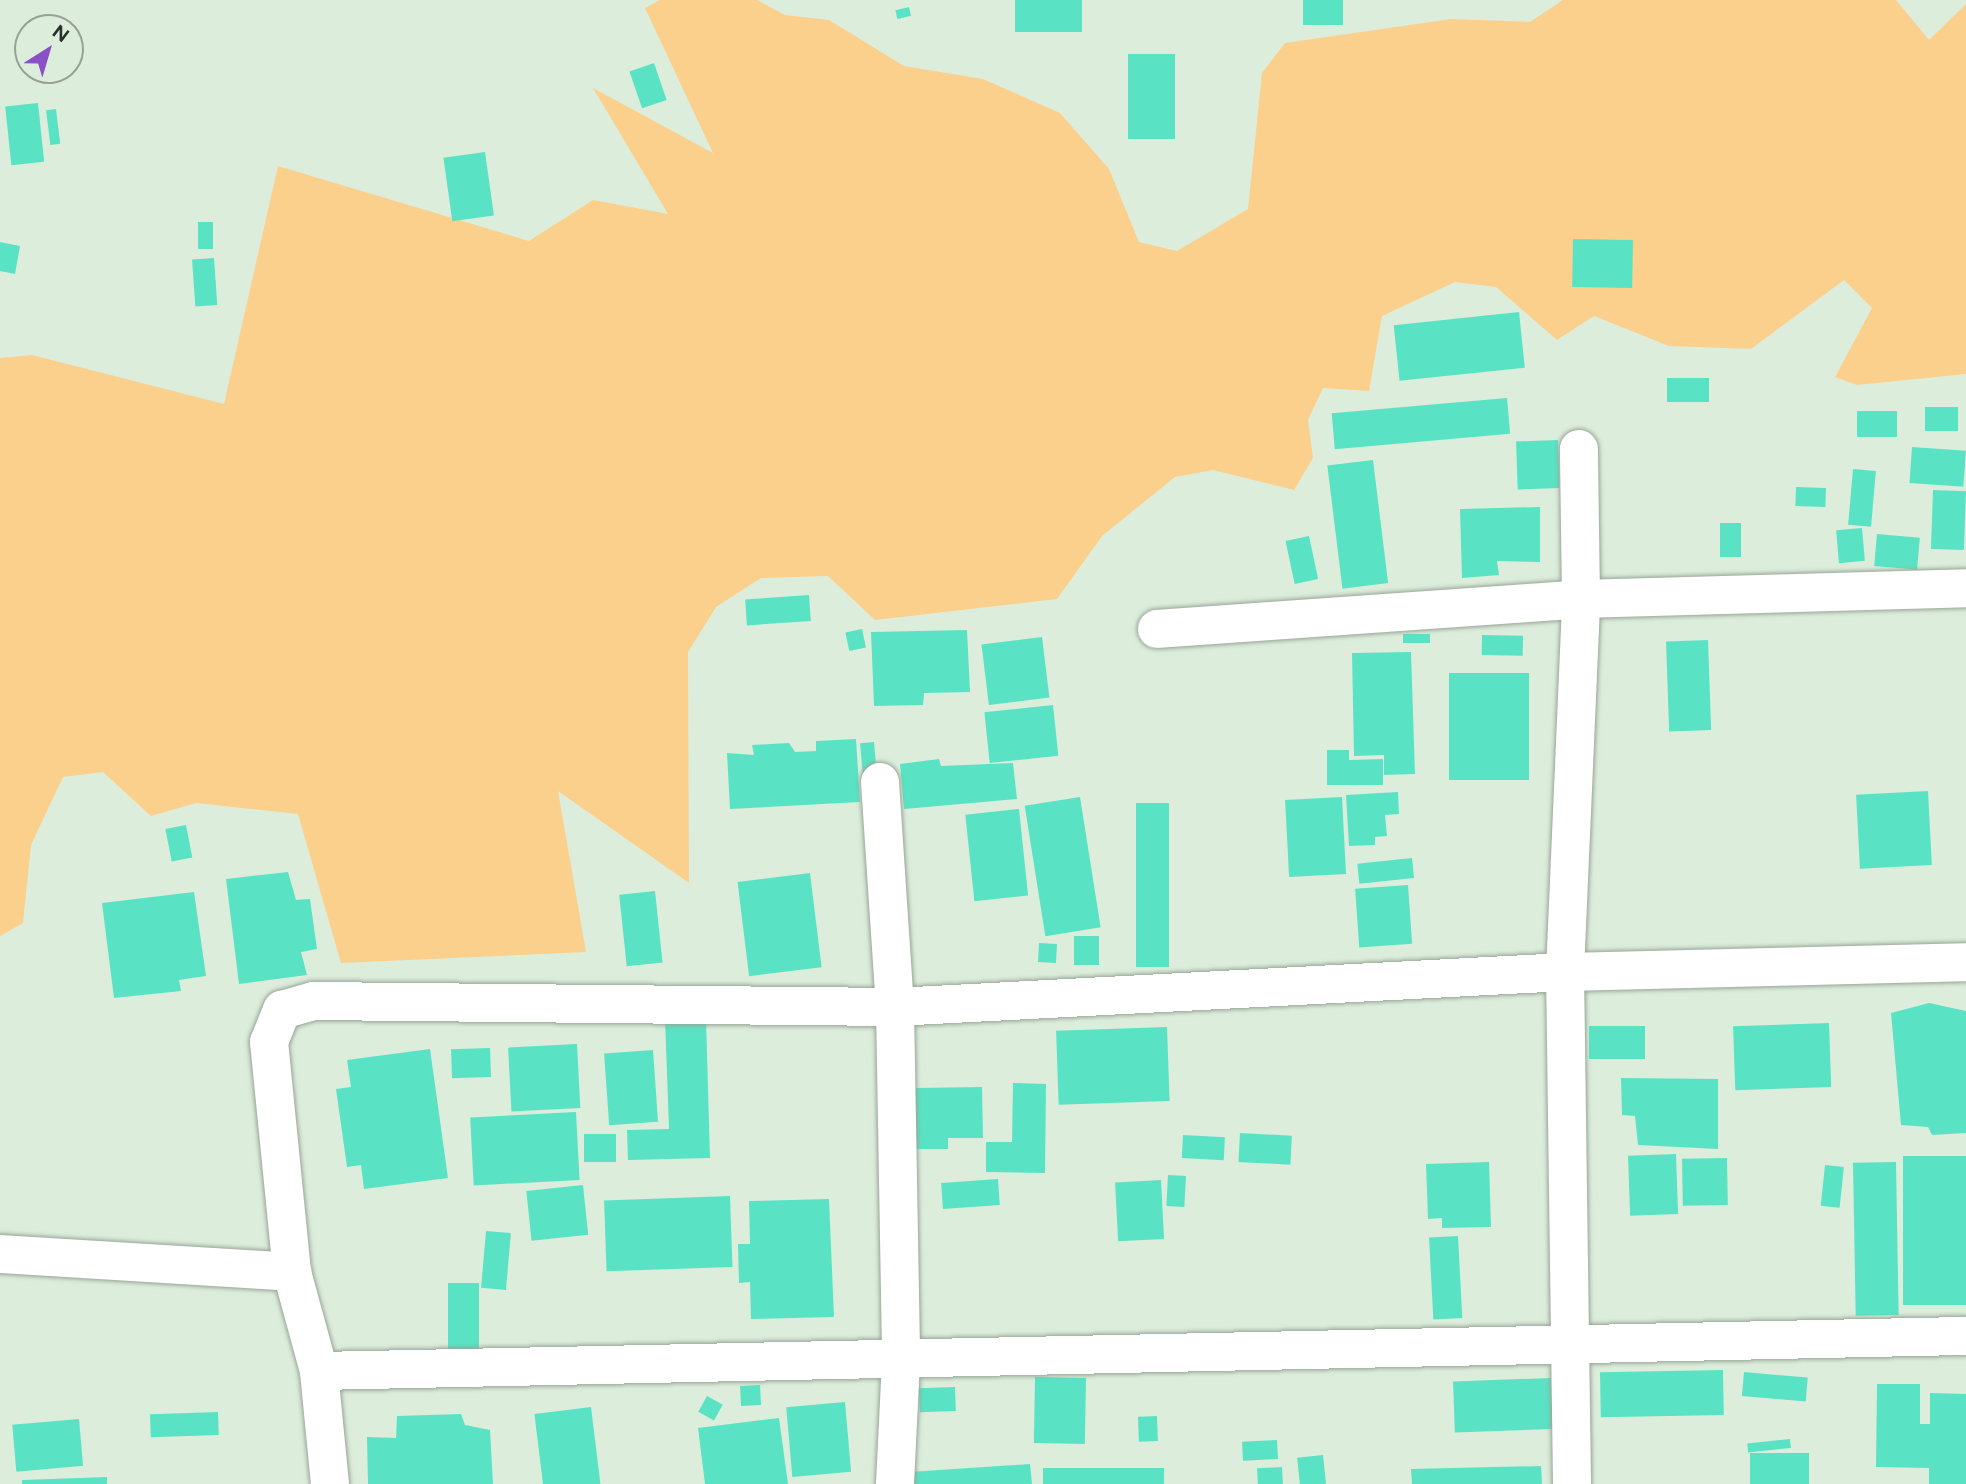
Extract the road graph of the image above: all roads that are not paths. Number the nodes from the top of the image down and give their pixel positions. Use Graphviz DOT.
graph roads {
  1 [pos="1579,449"];
  2 [pos="1966,588"];
  3 [pos="1581,599"];
  4 [pos="1157,629"];
  5 [pos="880,782"];
  6 [pos="1966,962"];
  7 [pos="1565,972"];
  8 [pos="895,1007"];
  9 [pos="0,1254"];
  10 [pos="292,1272"];
  11 [pos="1966,1336"];
  12 [pos="1572,1345"];
  13 [pos="901,1361"];
  14 [pos="319,1371"];
  15 [pos="330,1484"];
  16 [pos="895,1484"];
  17 [pos="1572,1484"];
  1 -- 3 [label="street"];
  2 -- 3 [label="street"];
  3 -- 4 [label="street"];
  3 -- 7 [label="street"];
  5 -- 8 [label="street"];
  6 -- 7 [label="street"];
  7 -- 8 [label="street"];
  7 -- 12 [label="street"];
  8 -- 10 [label="street"];
  8 -- 13 [label="street"];
  9 -- 10 [label="street"];
  10 -- 14 [label="street"];
  11 -- 12 [label="street"];
  12 -- 13 [label="street"];
  12 -- 17 [label="street"];
  13 -- 14 [label="street"];
  13 -- 16 [label="street"];
  14 -- 15 [label="street"];
}
